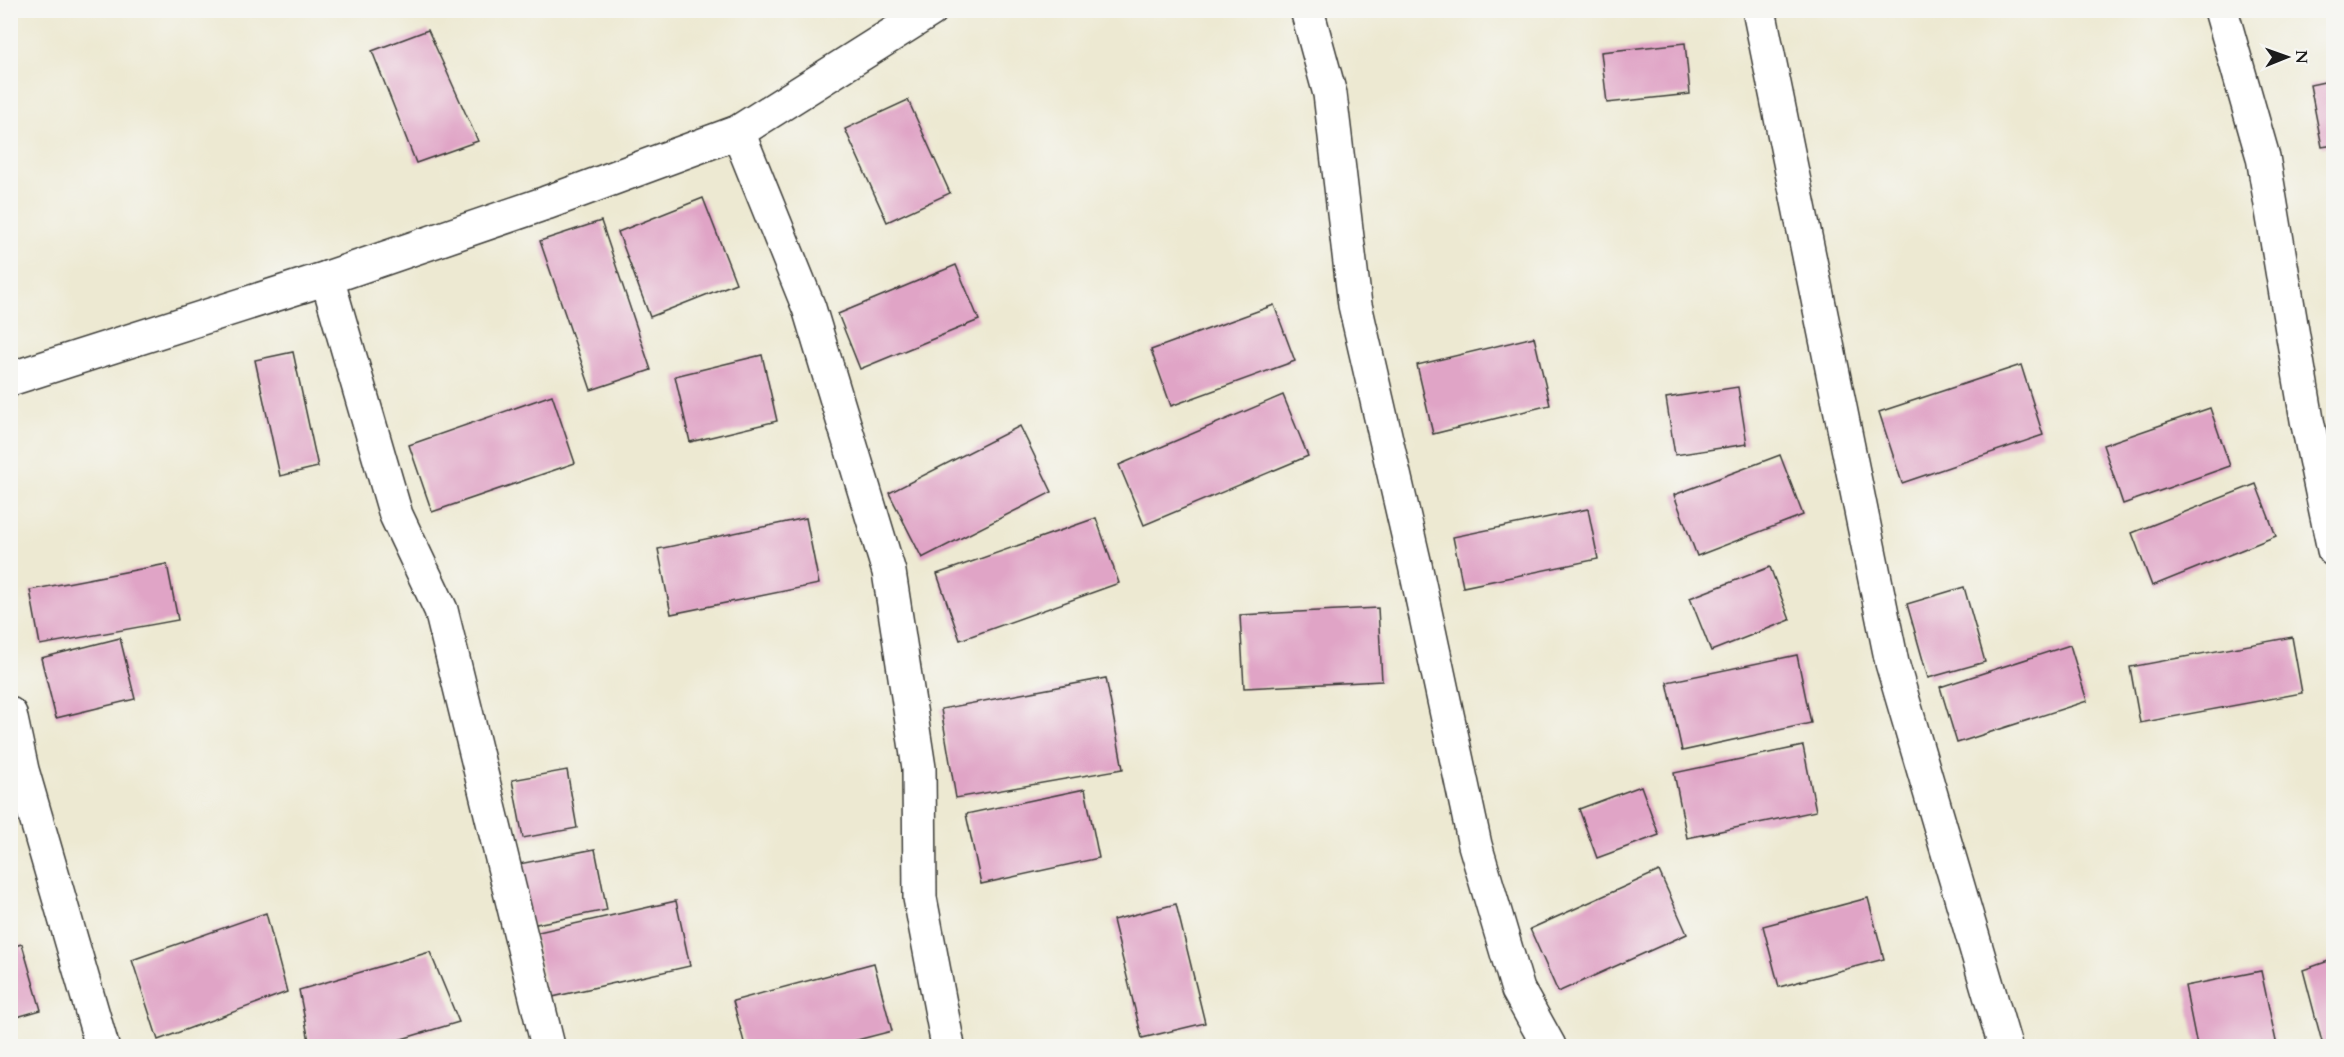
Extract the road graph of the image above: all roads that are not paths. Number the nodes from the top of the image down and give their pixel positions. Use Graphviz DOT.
graph roads {
  1 [pos="931,10"];
  2 [pos="1307,10"];
  3 [pos="1759,10"];
  4 [pos="2221,10"];
  5 [pos="738,132"];
  6 [pos="327,278"];
  7 [pos="10,379"];
  8 [pos="2334,550"];
  9 [pos="10,714"];
  10 [pos="102,1047"];
  11 [pos="548,1047"];
  12 [pos="948,1047"];
  13 [pos="1549,1047"];
  14 [pos="2005,1047"];
  1 -- 5 [label="street"];
  2 -- 13 [label="street"];
  3 -- 14 [label="street"];
  4 -- 8 [label="street"];
  5 -- 6 [label="street"];
  5 -- 12 [label="street"];
  6 -- 7 [label="street"];
  6 -- 11 [label="street"];
  9 -- 10 [label="street"];
}
